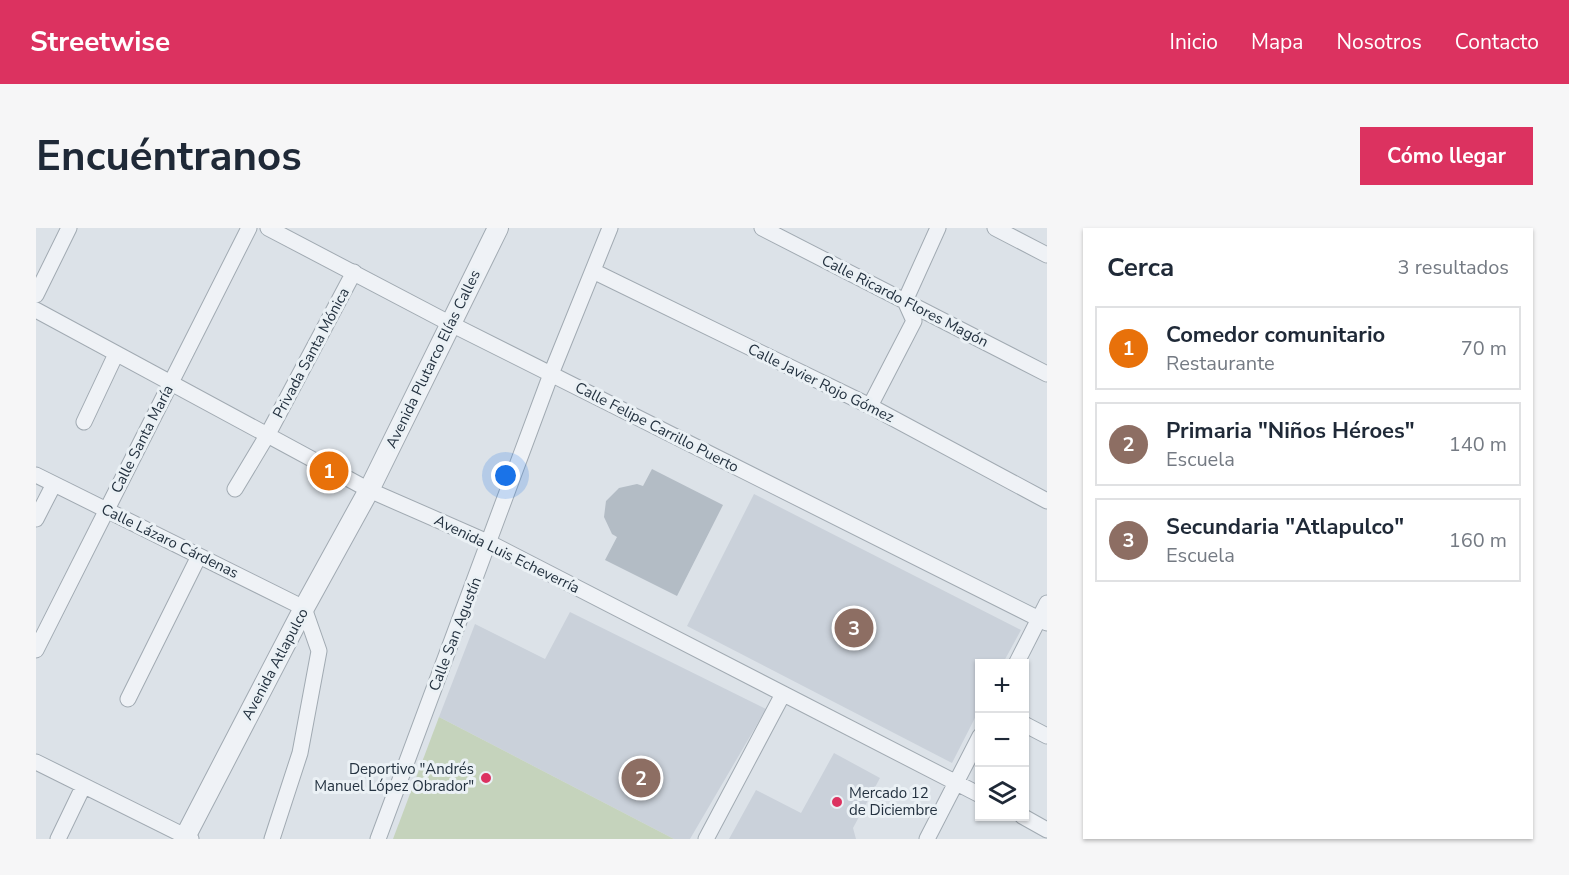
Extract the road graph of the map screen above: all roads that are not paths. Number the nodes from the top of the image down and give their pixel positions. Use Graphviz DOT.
graph roads {
  1 [pos="69,228"];
  2 [pos="249,228"];
  3 [pos="268,228"];
  4 [pos="498,228"];
  5 [pos="610,228"];
  6 [pos="762,228"];
  7 [pos="938,228"];
  8 [pos="995,228"];
  9 [pos="1047,255"];
  10 [pos="592,271"];
  11 [pos="354,272"];
  12 [pos="36,295"];
  13 [pos="905,301"];
  14 [pos="36,310"];
  15 [pos="449,322"];
  16 [pos="116,354"];
  17 [pos="552,374"];
  18 [pos="1047,374"];
  19 [pos="170,383"];
  20 [pos="870,406"];
  21 [pos="84,422"];
  22 [pos="268,434"];
  23 [pos="36,475"];
  24 [pos="54,484"];
  25 [pos="235,489"];
  26 [pos="369,490"];
  27 [pos="1047,501"];
  28 [pos="106,510"];
  29 [pos="36,519"];
  30 [pos="490,543"];
  31 [pos="200,556"];
  32 [pos="1047,603"];
  33 [pos="304,608"];
  34 [pos="1043,621"];
  35 [pos="36,650"];
  36 [pos="1019,659"];
  37 [pos="783,694"];
  38 [pos="128,699"];
  39 [pos="1029,727"];
  40 [pos="1047,736"];
  41 [pos="975,746"];
  42 [pos="36,762"];
  43 [pos="956,783"];
  44 [pos="83,787"];
  45 [pos="975,792"];
  46 [pos="1029,820"];
  47 [pos="1047,830"];
  48 [pos="187,838"];
  49 [pos="58,839"];
  50 [pos="272,839"];
  51 [pos="378,839"];
  52 [pos="706,839"];
  53 [pos="927,839"];
  1 -- 12 [label="street"];
  2 -- 19 [label="street, Calle Santa María"];
  3 -- 11 [label="street, Calle Felipe Carrillo Puerto"];
  4 -- 15 [label="street, Avenida Plutarco Elías Calles"];
  5 -- 10 [label="street, Calle San Agustín"];
  6 -- 13 [label="street, Calle Ricardo Flores Magón"];
  7 -- 13 [label="street"];
  8 -- 9 [label="street"];
  10 -- 17 [label="street, Calle San Agustín"];
  10 -- 20 [label="street, Calle Javier Rojo Gómez"];
  11 -- 15 [label="street, Calle Felipe Carrillo Puerto"];
  11 -- 22 [label="street, Privada Santa Mónica"];
  13 -- 18 [label="street, Calle Ricardo Flores Magón"];
  13 -- 20 [label="street"];
  14 -- 16 [label="street, Avenida Luis Echeverría"];
  15 -- 17 [label="street, Calle Felipe Carrillo Puerto"];
  15 -- 26 [label="street, Avenida Plutarco Elías Calles"];
  16 -- 19 [label="street, Avenida Luis Echeverría"];
  16 -- 21 [label="street"];
  17 -- 30 [label="street, Calle San Agustín"];
  17 -- 34 [label="street, Calle Felipe Carrillo Puerto"];
  19 -- 22 [label="street, Avenida Luis Echeverría"];
  19 -- 28 [label="street, Calle Santa María"];
  20 -- 27 [label="street, Calle Javier Rojo Gómez"];
  22 -- 25 [label="street, Privada Santa Mónica"];
  22 -- 26 [label="street, Avenida Luis Echeverría"];
  23 -- 24 [label="street, Calle Lázaro Cárdenas"];
  24 -- 28 [label="street, Calle Lázaro Cárdenas"];
  24 -- 29 [label="street"];
  26 -- 30 [label="street, Avenida Luis Echeverría"];
  26 -- 33 [label="street, Avenida Atlapulco"];
  28 -- 31 [label="street, Calle Lázaro Cárdenas"];
  28 -- 35 [label="street, Calle Santa María"];
  30 -- 37 [label="street, Avenida Luis Echeverría"];
  30 -- 51 [label="street, Calle San Agustín"];
  31 -- 33 [label="street, Calle Lázaro Cárdenas"];
  31 -- 38 [label="street"];
  32 -- 34 [label="street"];
  33 -- 48 [label="street, Avenida Atlapulco"];
  33 -- 50 [label="street"];
  34 -- 36 [label="street"];
  37 -- 43 [label="street, Avenida Luis Echeverría"];
  37 -- 52 [label="street"];
  39 -- 40 [label="street"];
  41 -- 43 [label="street"];
  42 -- 44 [label="street"];
  43 -- 45 [label="street, Avenida Luis Echeverría"];
  43 -- 53 [label="street"];
  44 -- 48 [label="street"];
  44 -- 49 [label="street"];
  46 -- 47 [label="street"];
}
